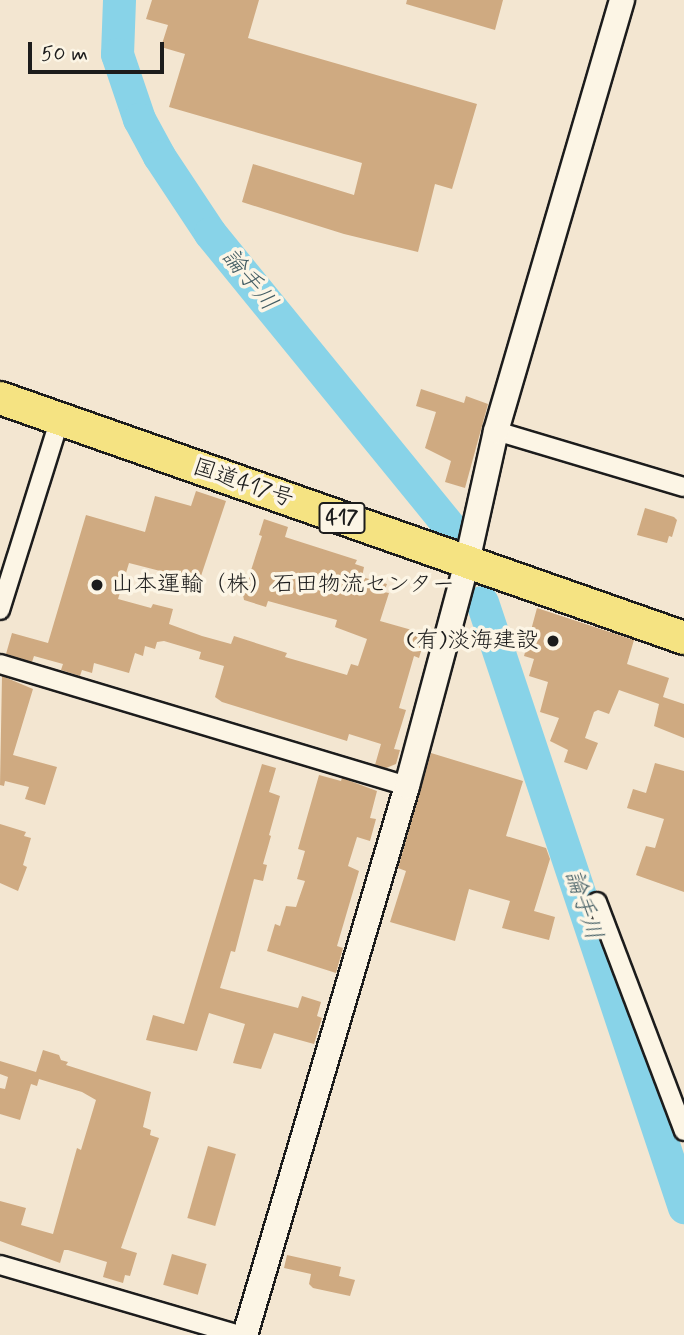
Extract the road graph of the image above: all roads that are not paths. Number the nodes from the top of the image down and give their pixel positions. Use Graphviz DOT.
graph roads {
  1 [pos="622,0"];
  2 [pos="0,398"];
  3 [pos="60,419"];
  4 [pos="496,431"];
  5 [pos="684,487"];
  6 [pos="467,562"];
  7 [pos="0,610"];
  8 [pos="684,638"];
  9 [pos="0,663"];
  10 [pos="407,786"];
  11 [pos="597,902"];
  12 [pos="684,1132"];
  13 [pos="0,1265"];
  14 [pos="239,1335"];
  15 [pos="245,1335"];
  1 -- 4 [label="street"];
  2 -- 3 [label="highway, 国道417号 / 417"];
  3 -- 6 [label="highway, 国道417号 / 417"];
  3 -- 7 [label="street"];
  4 -- 5 [label="street"];
  4 -- 6 [label="street"];
  6 -- 8 [label="highway, 国道417号 / 417"];
  6 -- 10 [label="street"];
  9 -- 10 [label="street"];
  10 -- 15 [label="street"];
  11 -- 12 [label="street"];
  13 -- 14 [label="street"];
}
